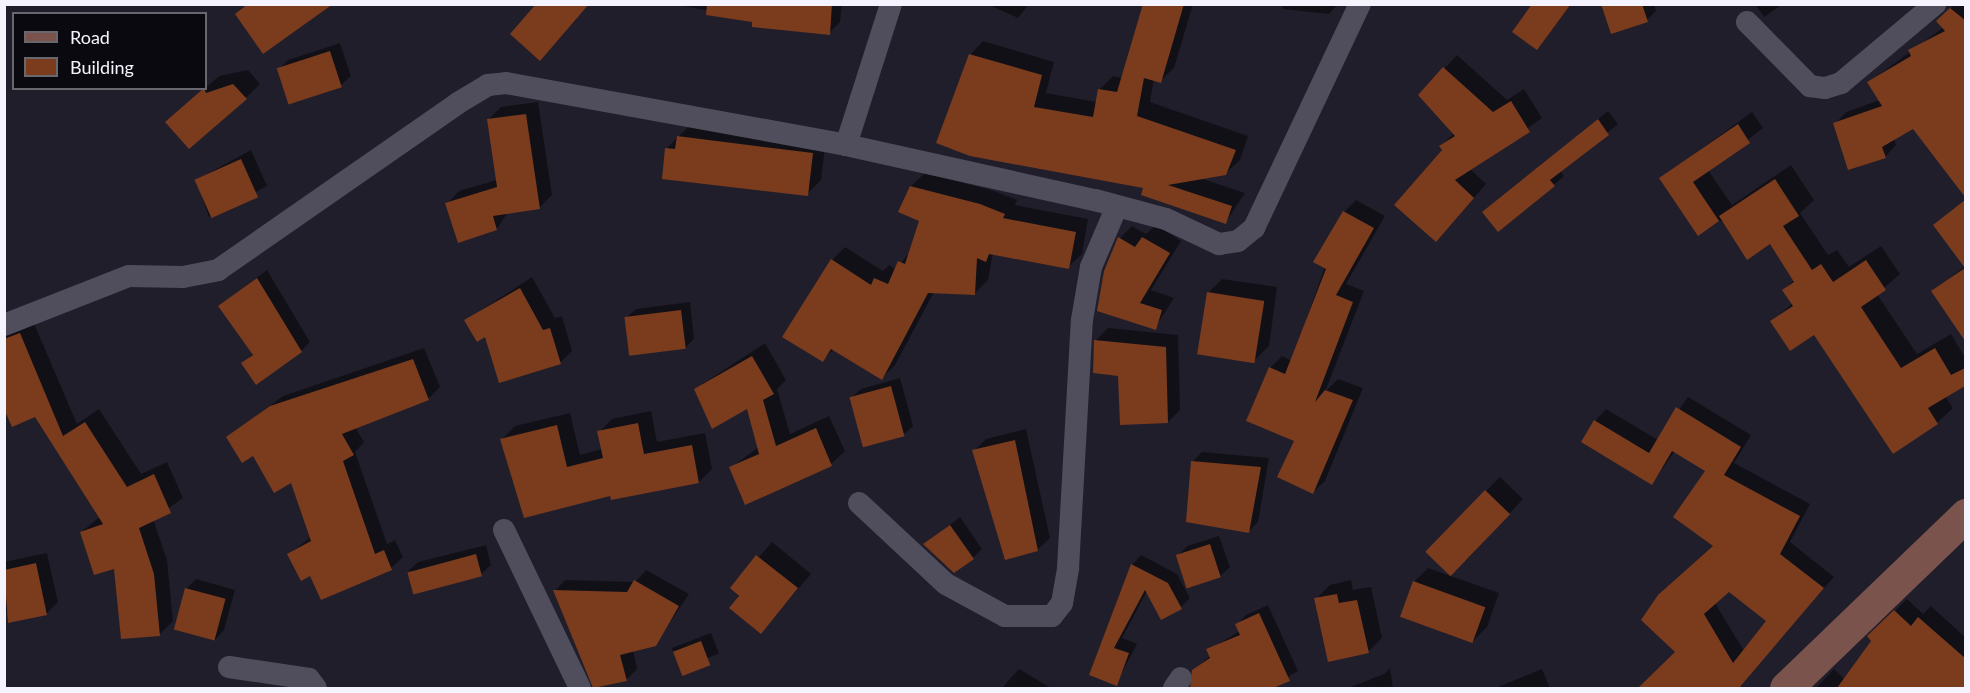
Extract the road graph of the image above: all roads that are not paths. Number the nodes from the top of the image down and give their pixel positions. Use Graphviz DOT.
graph roads {
  1 [pos="891,4"];
  2 [pos="1360,4"];
  3 [pos="1935,4"];
  4 [pos="1748,22"];
  5 [pos="846,145"];
  6 [pos="1117,206"];
  7 [pos="4,325"];
  8 [pos="858,503"];
  9 [pos="1965,515"];
  10 [pos="504,530"];
  11 [pos="229,667"];
  12 [pos="316,688"];
  13 [pos="580,688"];
  14 [pos="1786,688"];
  1 -- 5 [label="street"];
  2 -- 6 [label="street"];
  3 -- 4 [label="street"];
  5 -- 6 [label="street"];
  5 -- 7 [label="street"];
  6 -- 8 [label="street"];
  9 -- 14 [label="street"];
  10 -- 13 [label="street"];
  11 -- 12 [label="street"];
}
